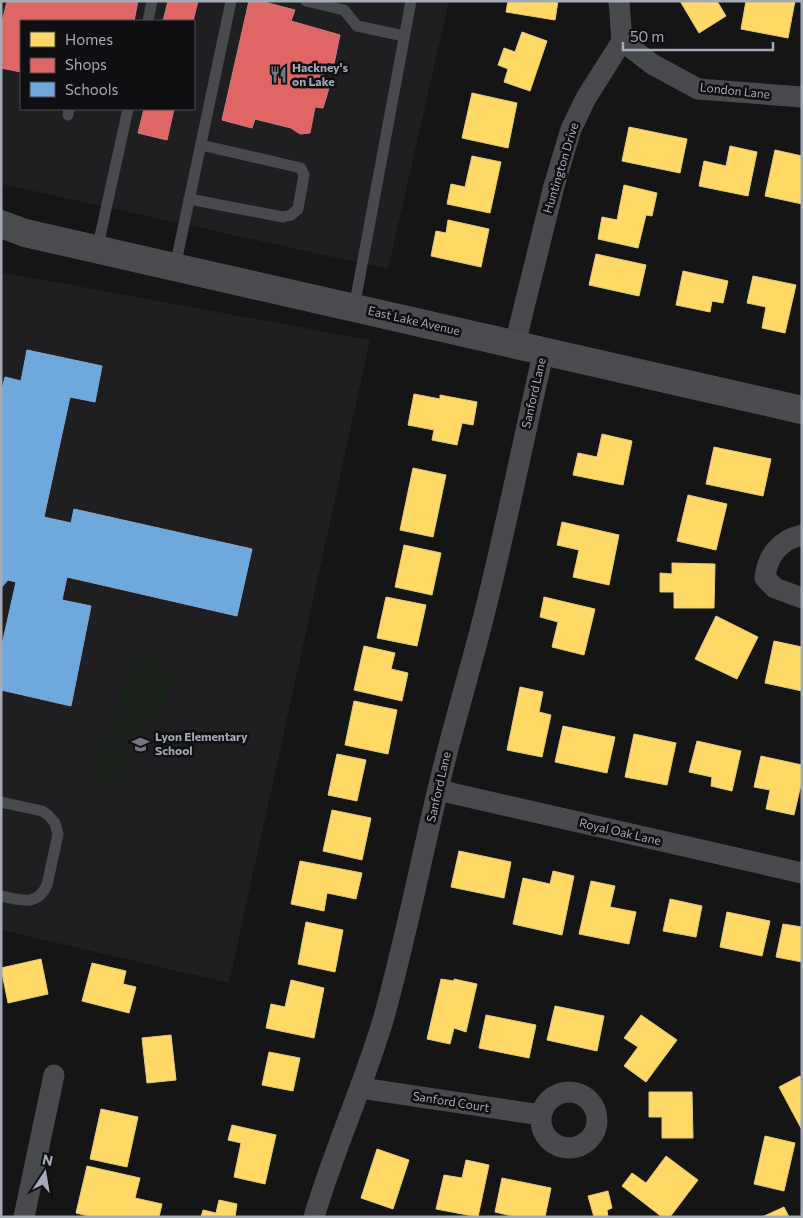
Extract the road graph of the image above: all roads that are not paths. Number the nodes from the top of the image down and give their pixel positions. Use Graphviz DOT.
graph roads {
  1 [pos="152,1"];
  2 [pos="231,1"];
  3 [pos="306,1"];
  4 [pos="410,1"];
  5 [pos="620,1"];
  6 [pos="148,20"];
  7 [pos="404,36"];
  8 [pos="622,40"];
  9 [pos="802,97"];
  10 [pos="124,110"];
  11 [pos="201,145"];
  12 [pos="189,199"];
  13 [pos="9,230"];
  14 [pos="97,250"];
  15 [pos="175,267"];
  16 [pos="354,308"];
  17 [pos="515,344"];
  18 [pos="544,350"];
  19 [pos="802,410"];
  20 [pos="802,535"];
  21 [pos="802,598"];
  22 [pos="438,790"];
  23 [pos="1,802"];
  24 [pos="802,873"];
  25 [pos="1,896"];
  26 [pos="54,1075"];
  27 [pos="361,1088"];
  28 [pos="541,1116"];
  29 [pos="24,1217"];
  30 [pos="314,1217"];
  1 -- 6 [label="lane"];
  2 -- 11 [label="lane"];
  3 -- 7 [label="lane"];
  4 -- 7 [label="lane"];
  5 -- 8 [label="street"];
  7 -- 16 [label="lane"];
  8 -- 9 [label="street, London Lane"];
  8 -- 17 [label="street, Huntington Drive"];
  10 -- 14 [label="lane"];
  11 -- 12 [label="lane"];
  11 -- 12 [label="lane"];
  12 -- 15 [label="lane"];
  13 -- 14 [label="main road, East Lake Avenue"];
  14 -- 15 [label="main road, East Lake Avenue"];
  15 -- 16 [label="main road, East Lake Avenue"];
  16 -- 17 [label="main road, East Lake Avenue"];
  17 -- 18 [label="main road, East Lake Avenue"];
  18 -- 19 [label="main road, East Lake Avenue"];
  18 -- 22 [label="street, Sanford Lane"];
  20 -- 21 [label="street"];
  22 -- 24 [label="street, Royal Oak Lane"];
  22 -- 27 [label="street, Sanford Lane"];
  23 -- 25 [label="lane"];
  26 -- 29 [label="street"];
  27 -- 28 [label="street, Sanford Court"];
  27 -- 30 [label="street, Sanford Lane"];
}
